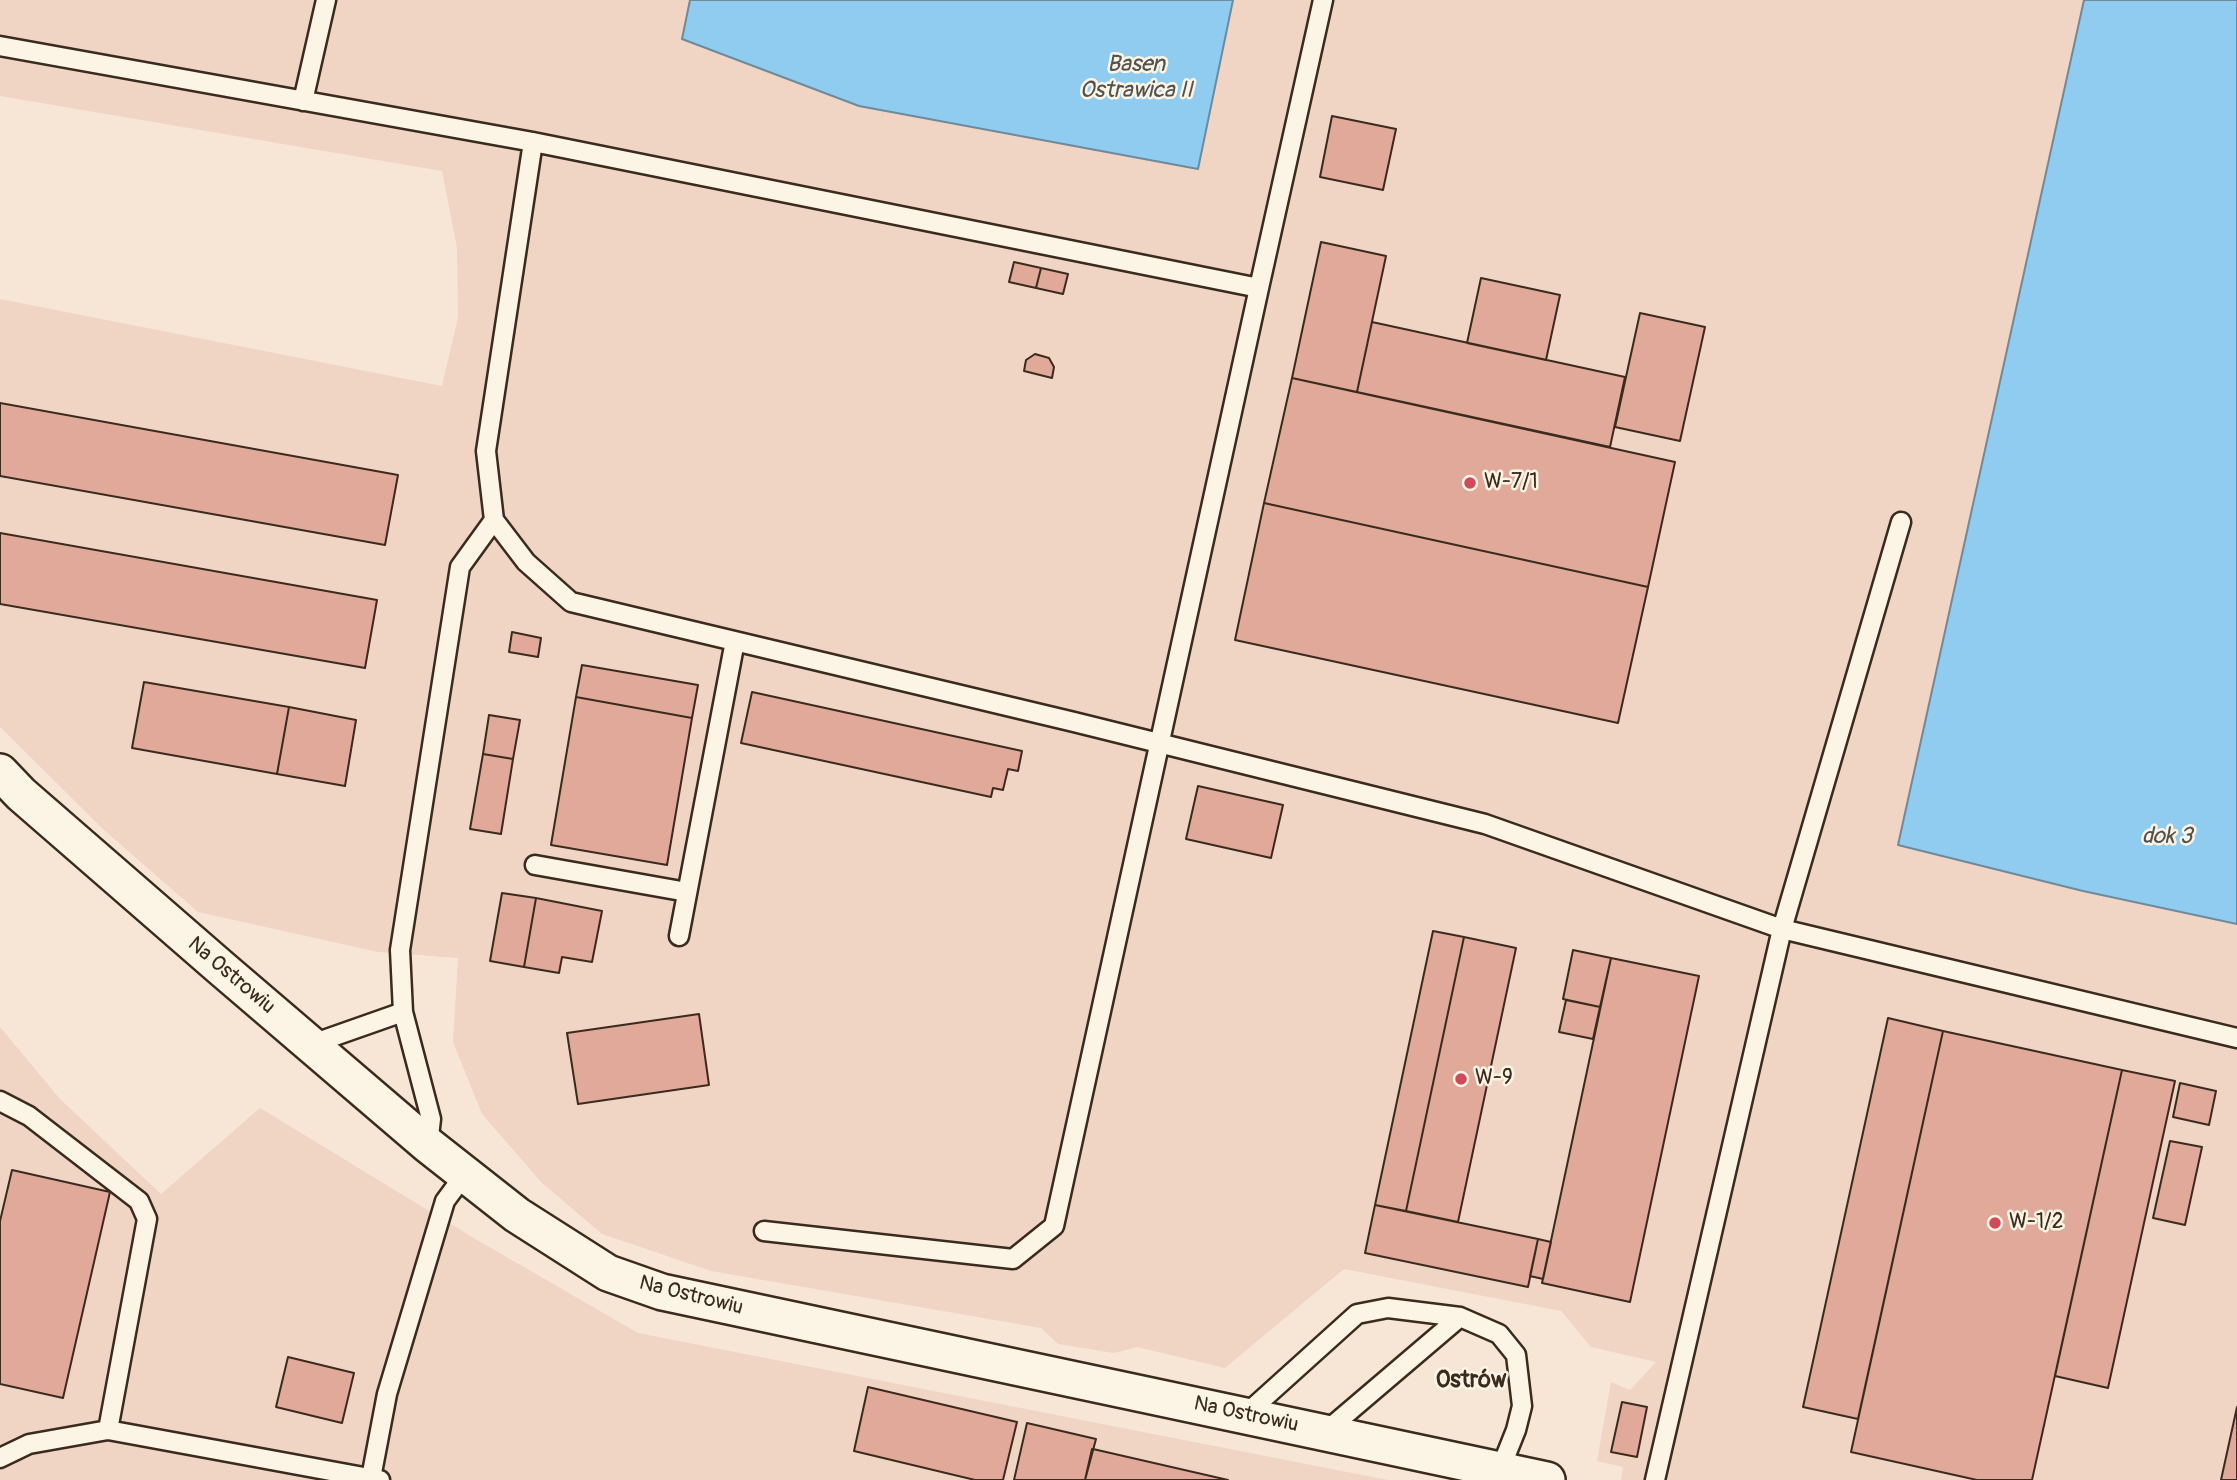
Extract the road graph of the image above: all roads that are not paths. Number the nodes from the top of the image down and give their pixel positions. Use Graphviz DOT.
graph roads {
  1 [pos="326,0"];
  2 [pos="1323,0"];
  3 [pos="0,46"];
  4 [pos="303,101"];
  5 [pos="533,142"];
  6 [pos="1259,288"];
  7 [pos="494,520"];
  8 [pos="1901,523"];
  9 [pos="735,641"];
  10 [pos="1161,743"];
  11 [pos="0,772"];
  12 [pos="535,865"];
  13 [pos="687,892"];
  14 [pos="1782,929"];
  15 [pos="679,936"];
  16 [pos="403,1012"];
  17 [pos="2237,1038"];
  18 [pos="312,1044"];
  19 [pos="0,1101"];
  20 [pos="428,1145"];
  21 [pos="466,1174"];
  22 [pos="764,1231"];
  23 [pos="1460,1317"];
  24 [pos="1245,1415"];
  25 [pos="108,1430"];
  26 [pos="1325,1432"];
  27 [pos="0,1458"];
  28 [pos="1500,1469"];
  29 [pos="376,1479"];
  30 [pos="1547,1480"];
  31 [pos="1655,1480"];
  1 -- 4 [label="lane"];
  2 -- 6 [label="lane"];
  3 -- 4 [label="lane"];
  4 -- 5 [label="lane"];
  5 -- 6 [label="lane"];
  5 -- 7 [label="lane"];
  6 -- 10 [label="lane"];
  7 -- 9 [label="lane"];
  7 -- 16 [label="lane"];
  8 -- 14 [label="lane"];
  9 -- 10 [label="lane"];
  9 -- 13 [label="lane"];
  10 -- 14 [label="lane"];
  10 -- 22 [label="lane"];
  11 -- 18 [label="street, Na Ostrowiu"];
  12 -- 13 [label="lane"];
  13 -- 15 [label="lane"];
  14 -- 17 [label="lane"];
  14 -- 31 [label="lane"];
  16 -- 18 [label="lane"];
  16 -- 20 [label="lane"];
  18 -- 20 [label="street, Na Ostrowiu"];
  19 -- 25 [label="lane"];
  20 -- 21 [label="street, Na Ostrowiu"];
  21 -- 24 [label="street, Na Ostrowiu"];
  21 -- 29 [label="lane"];
  23 -- 24 [label="lane"];
  23 -- 26 [label="lane"];
  23 -- 28 [label="lane"];
  24 -- 26 [label="street, Na Ostrowiu"];
  25 -- 27 [label="lane"];
  25 -- 29 [label="lane"];
  26 -- 28 [label="street, Na Ostrowiu"];
  28 -- 30 [label="street, Na Ostrowiu"];
}
